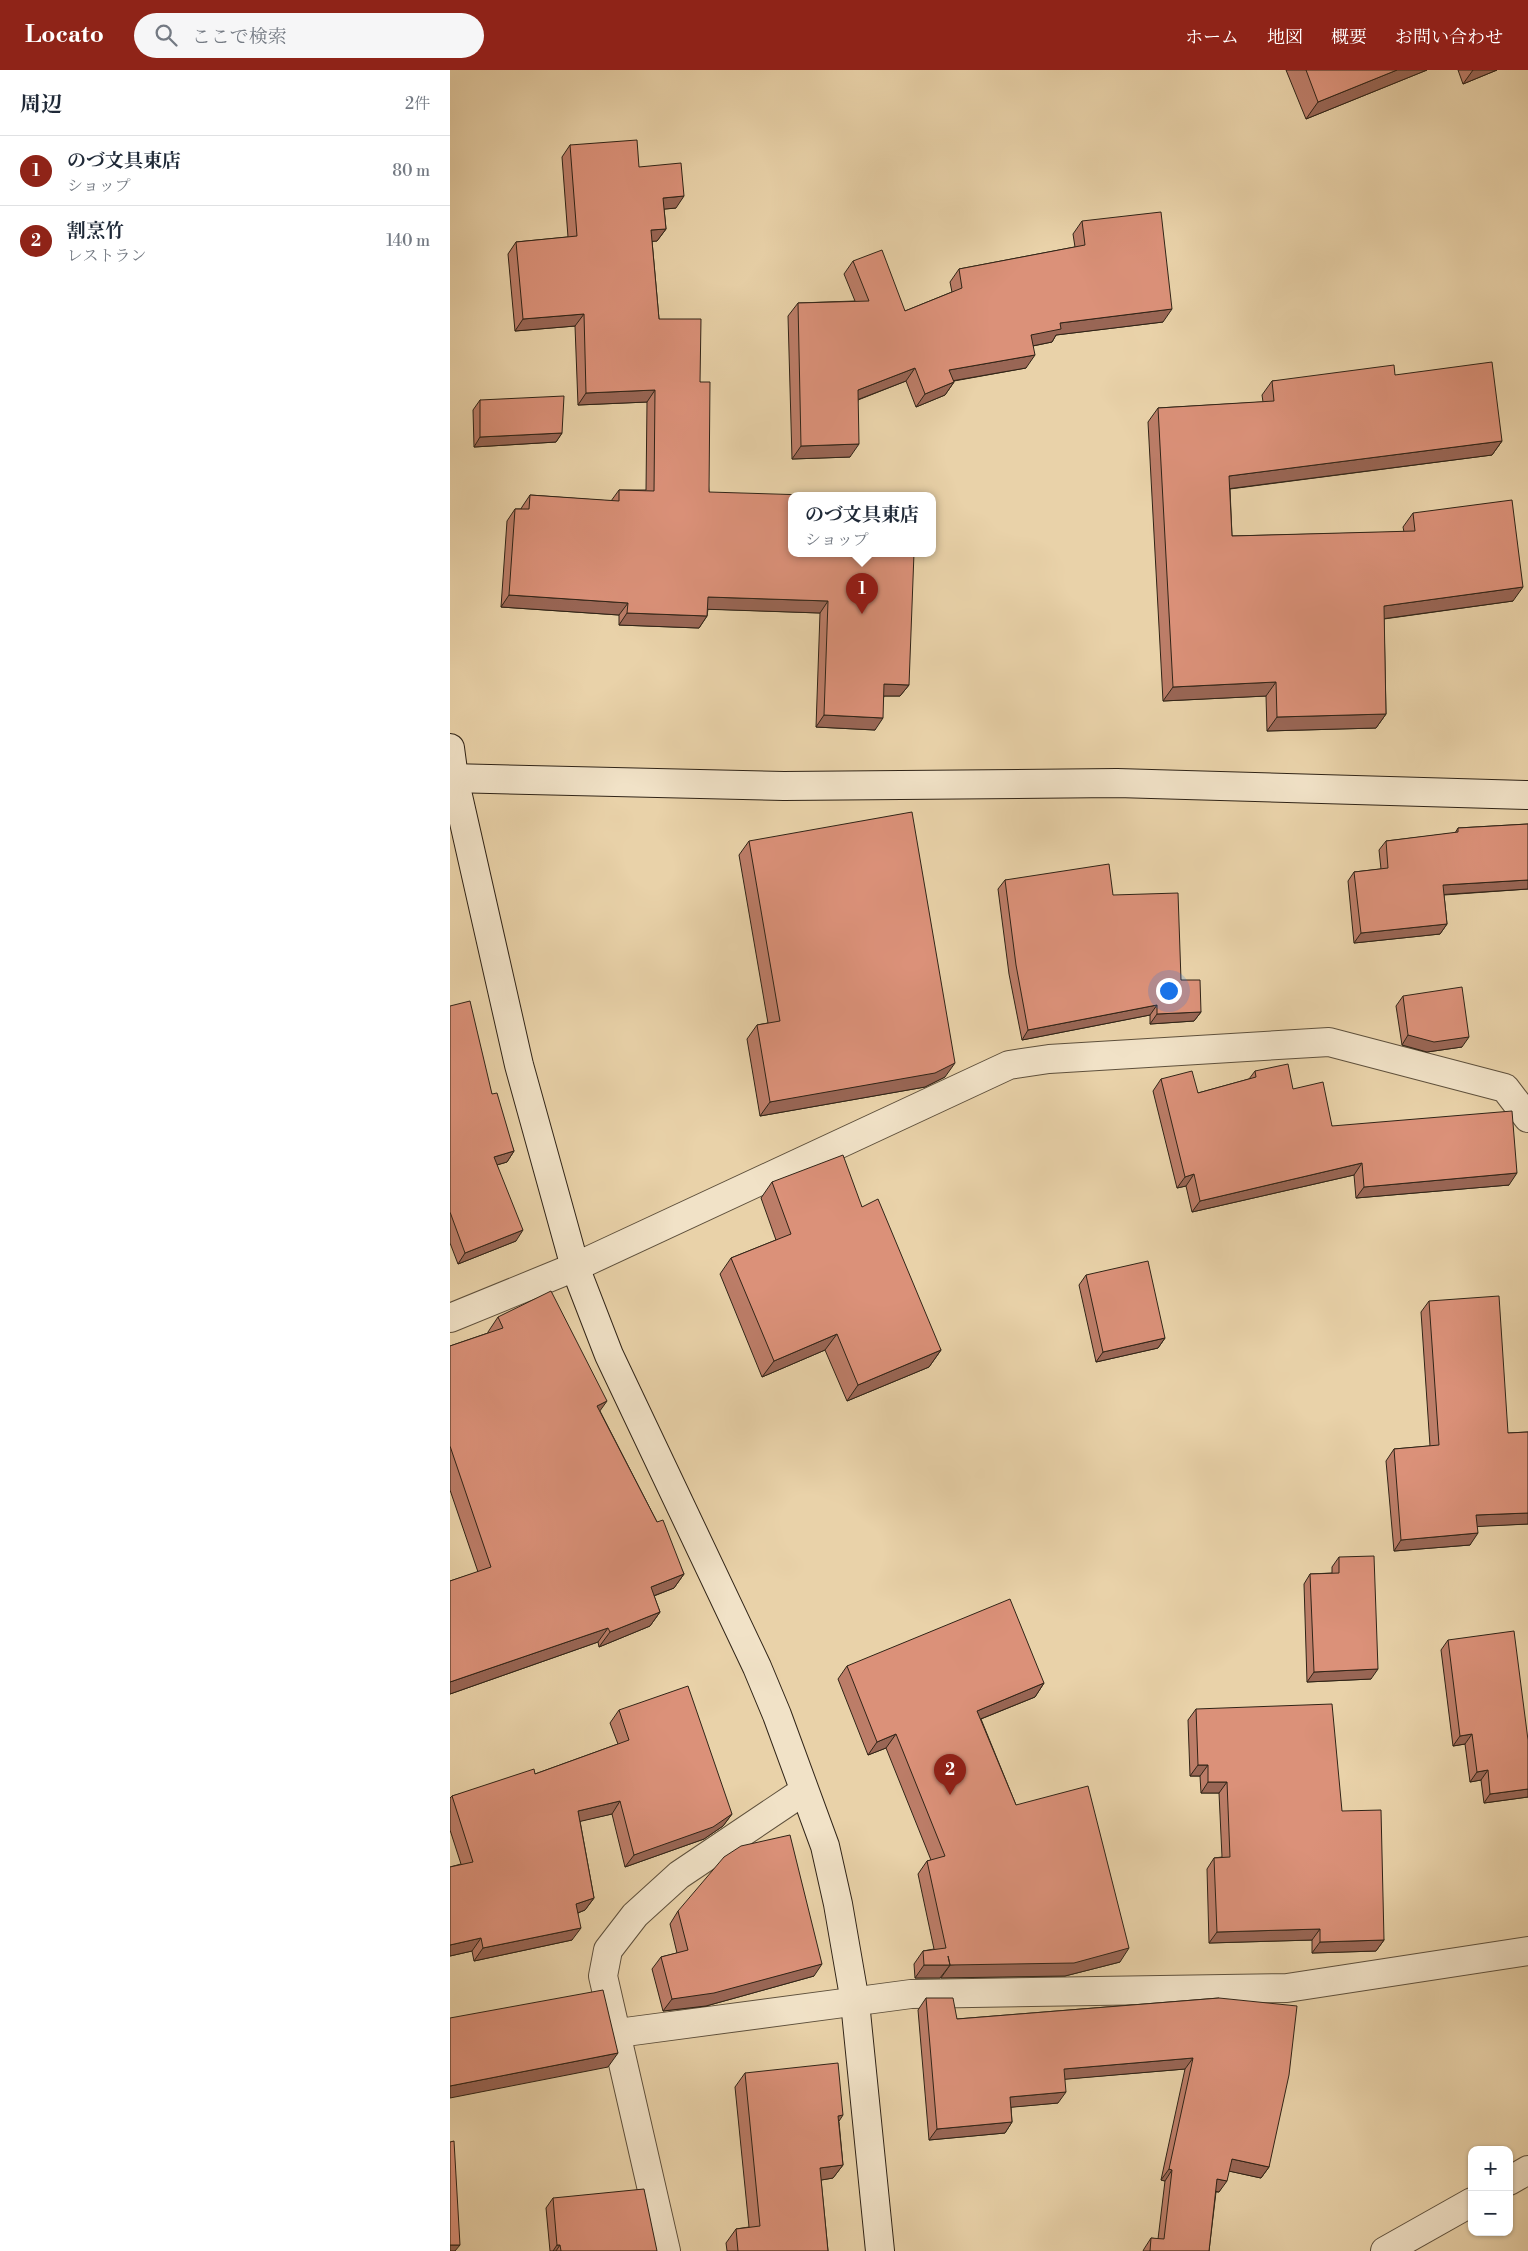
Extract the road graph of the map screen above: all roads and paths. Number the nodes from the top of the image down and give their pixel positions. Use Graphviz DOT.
graph roads {
  1 [pos="450,748"];
  2 [pos="452,778"];
  3 [pos="1528,795"];
  4 [pos="1528,1118"];
  5 [pos="575,1267"];
  6 [pos="450,1318"];
  7 [pos="804,1791"];
  8 [pos="1528,1951"];
  9 [pos="855,2002"];
  10 [pos="618,2033"];
  11 [pos="1528,2170"];
  12 [pos="1513,2179"];
  13 [pos="1468,2204"];
  14 [pos="666,2251"];
  15 [pos="880,2251"];
  16 [pos="1385,2251"];
  1 -- 2 [label="street"];
  2 -- 3 [label="street"];
  2 -- 5 [label="street"];
  4 -- 5 [label="street"];
  5 -- 6 [label="street"];
  5 -- 7 [label="street"];
  7 -- 9 [label="street"];
  7 -- 10 [label="street"];
  8 -- 9 [label="street"];
  9 -- 10 [label="street"];
  9 -- 15 [label="street"];
  10 -- 14 [label="street"];
  11 -- 12 [label="street"];
  13 -- 16 [label="street"];
}
